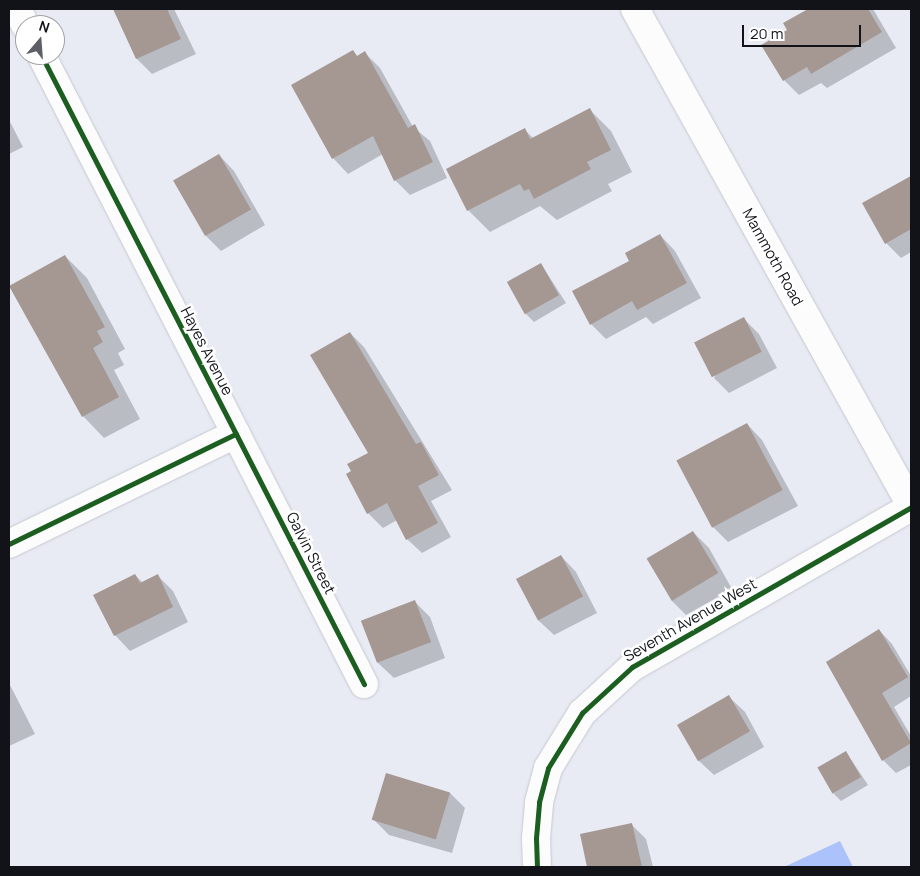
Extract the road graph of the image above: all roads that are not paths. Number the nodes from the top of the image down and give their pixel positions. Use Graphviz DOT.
graph roads {
  1 [pos="635,9"];
  2 [pos="46,65"];
  3 [pos="236,434"];
  4 [pos="911,506"];
  5 [pos="9,544"];
  6 [pos="364,684"];
  7 [pos="537,867"];
  1 -- 4 [label="street, Mammoth Road"];
  2 -- 3 [label="street, Hayes Avenue"];
  3 -- 5 [label="street"];
  3 -- 6 [label="street, Galvin Street"];
  4 -- 7 [label="street, Seventh Avenue West"];
}
